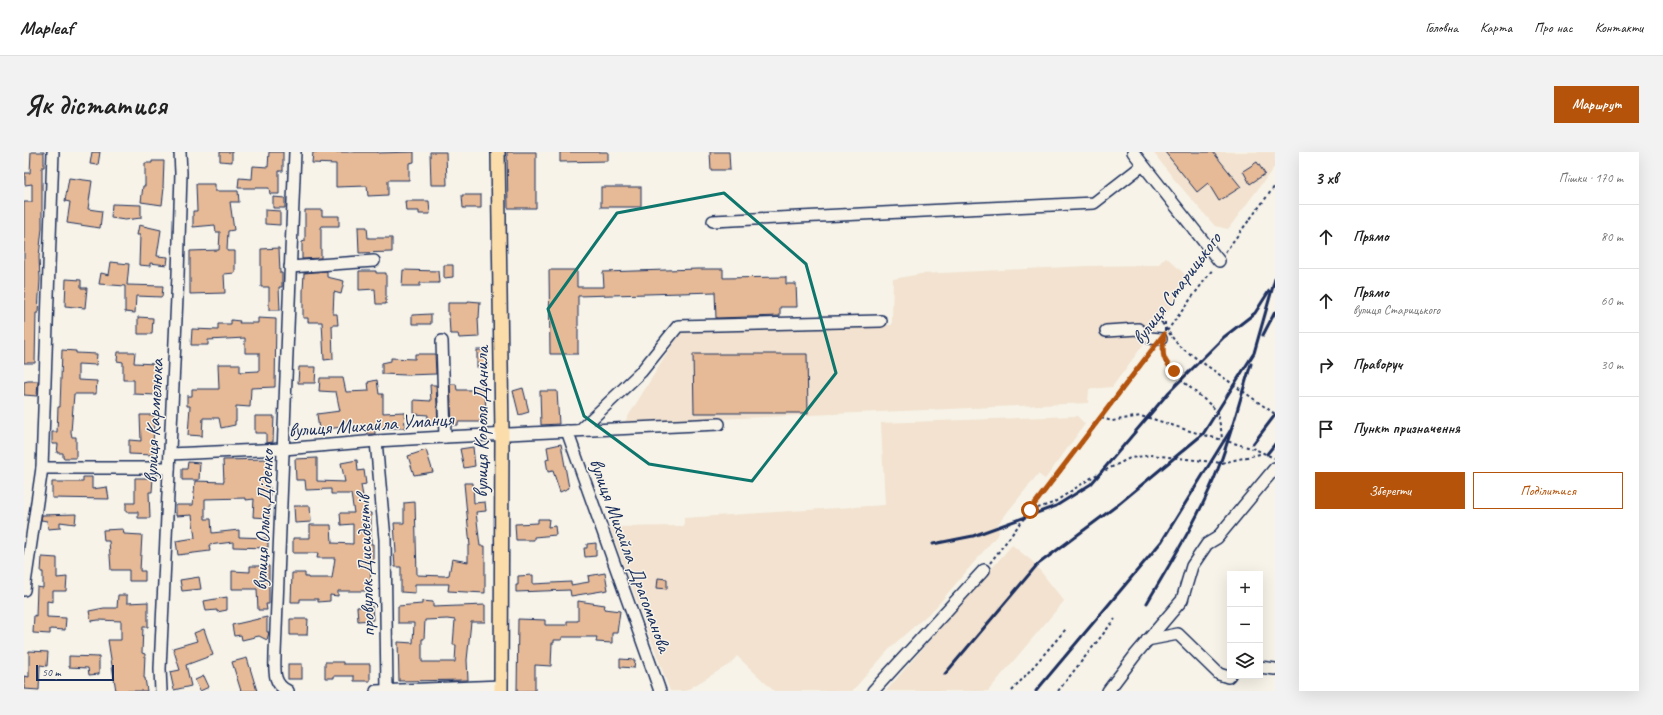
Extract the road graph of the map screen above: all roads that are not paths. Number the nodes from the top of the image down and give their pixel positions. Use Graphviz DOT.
graph roads {
  1 [pos="53,152"];
  2 [pos="180,152"];
  3 [pos="295,152"];
  4 [pos="498,152"];
  5 [pos="1133,152"];
  6 [pos="1143,165"];
  7 [pos="713,221"];
  8 [pos="374,261"];
  9 [pos="1219,261"];
  10 [pos="290,267"];
  11 [pos="881,321"];
  12 [pos="1106,331"];
  13 [pos="1163,339"];
  14 [pos="442,341"];
  15 [pos="719,424"];
  16 [pos="580,430"];
  17 [pos="567,431"];
  18 [pos="502,434"];
  19 [pos="445,437"];
  20 [pos="376,441"];
  21 [pos="284,449"];
  22 [pos="170,454"];
  23 [pos="42,468"];
  24 [pos="169,468"];
  25 [pos="1275,468"];
  26 [pos="984,570"];
  27 [pos="24,590"];
  28 [pos="1147,640"];
  29 [pos="1263,667"];
  30 [pos="1275,669"];
  31 [pos="1227,676"];
  32 [pos="501,688"];
  33 [pos="161,691"];
  34 [pos="288,691"];
  35 [pos="376,691"];
  36 [pos="387,691"];
  37 [pos="660,691"];
  38 [pos="873,691"];
  39 [pos="1108,691"];
  1 -- 23 [label="street"];
  2 -- 22 [label="street, вулиця Кармелюка"];
  3 -- 10 [label="street, вулиця Ольги Діденко"];
  4 -- 18 [label="main road, вулиця Короля Данила"];
  5 -- 6 [label="street"];
  6 -- 7 [label="street"];
  6 -- 9 [label="street"];
  8 -- 10 [label="street"];
  10 -- 21 [label="street, вулиця Ольги Діденко"];
  11 -- 16 [label="street"];
  12 -- 13 [label="street"];
  14 -- 19 [label="street"];
  15 -- 16 [label="street, вулиця Михайла Уманця"];
  16 -- 17 [label="street, вулиця Михайла Уманця"];
  17 -- 18 [label="street, вулиця Михайла Уманця"];
  17 -- 37 [label="street, вулиця Михайла Драгоманова"];
  18 -- 19 [label="street, вулиця Михайла Уманця"];
  18 -- 32 [label="main road, вулиця Короля Данила"];
  19 -- 20 [label="street, вулиця Михайла Уманця"];
  20 -- 21 [label="street, вулиця Михайла Уманця"];
  20 -- 36 [label="street, провулок Дисидентів"];
  21 -- 22 [label="street, вулиця Михайла Уманця"];
  21 -- 34 [label="street, вулиця Ольги Діденко"];
  22 -- 24 [label="street, вулиця Кармелюка"];
  23 -- 24 [label="street"];
  23 -- 27 [label="street"];
  24 -- 33 [label="street, вулиця Кармелюка"];
  25 -- 28 [label="street"];
  26 -- 38 [label="street"];
  28 -- 31 [label="street"];
  28 -- 39 [label="street"];
  29 -- 30 [label="street"];
  32 -- 36 [label="street"];
  35 -- 36 [label="street"];
}
